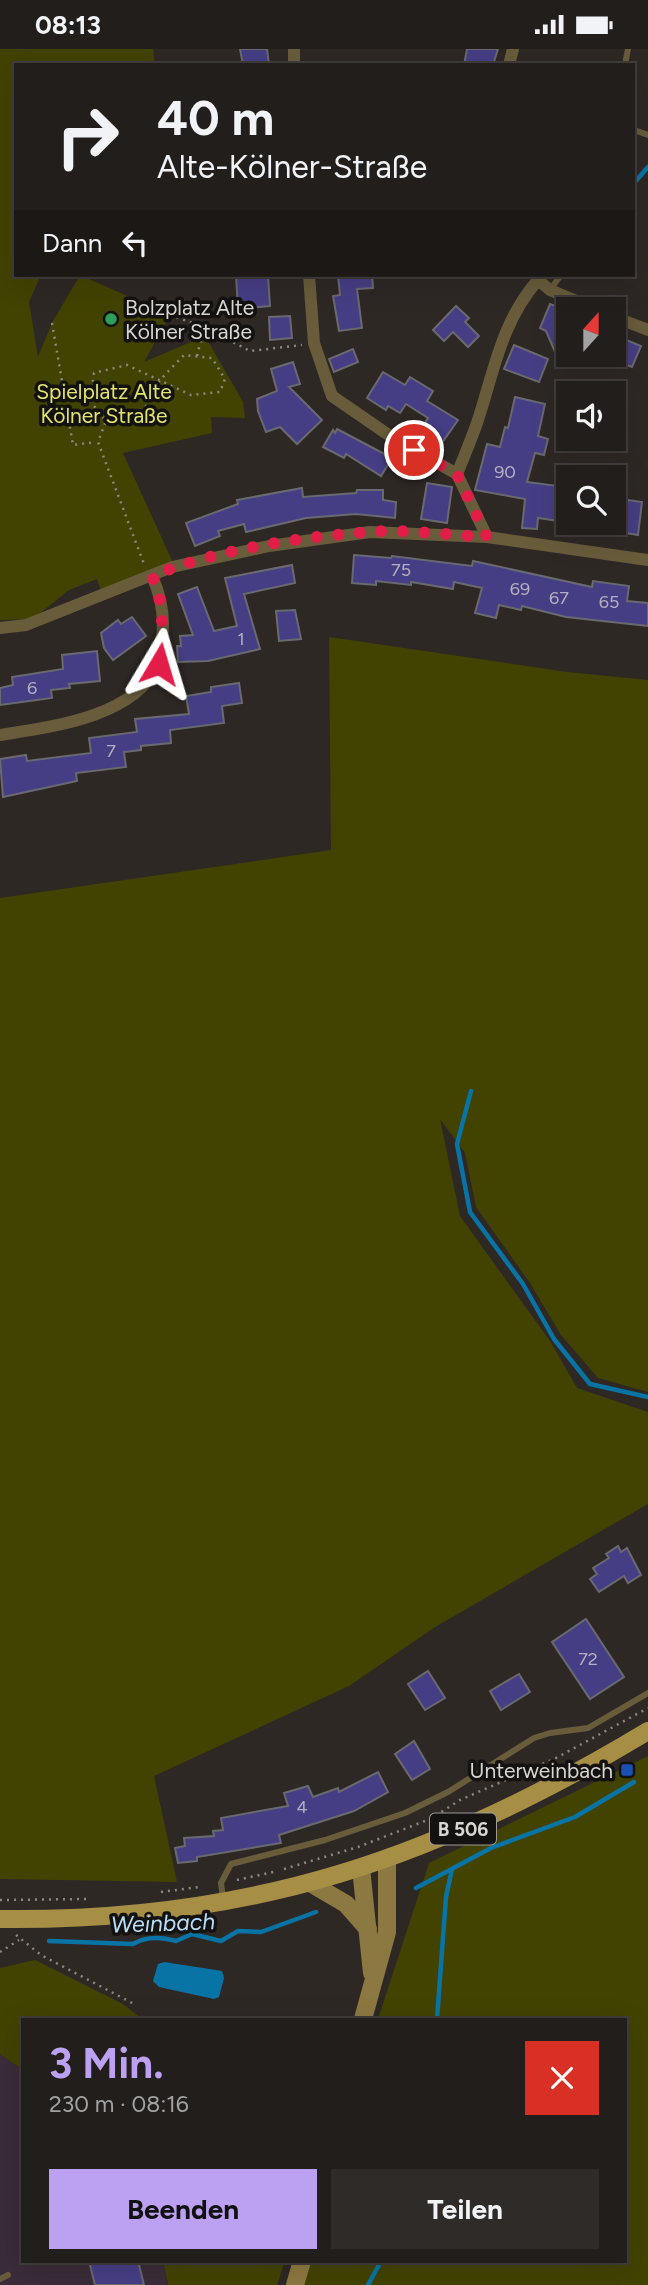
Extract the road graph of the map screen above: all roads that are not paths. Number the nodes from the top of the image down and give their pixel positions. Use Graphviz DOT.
graph roads {
  1 [pos="309,277"];
  2 [pos="560,277"];
  3 [pos="537,278"];
  4 [pos="550,291"];
  5 [pos="565,297"];
  6 [pos="626,322"];
  7 [pos="648,330"];
  8 [pos="457,474"];
  9 [pos="487,537"];
  10 [pos="648,560"];
  11 [pos="150,576"];
  12 [pos="0,628"];
  13 [pos="0,735"];
  14 [pos="648,1693"];
  15 [pos="648,1731"];
  16 [pos="387,1859"];
  17 [pos="361,1868"];
  18 [pos="312,1884"];
  19 [pos="224,1903"];
  20 [pos="2,1919"];
  21 [pos="368,1929"];
  22 [pos="372,1980"];
  23 [pos="363,2018"];
  24 [pos="301,2263"];
  25 [pos="8,2274"];
  26 [pos="0,2279"];
  27 [pos="295,2285"];
  1 -- 8 [label="street"];
  2 -- 4 [label="lane"];
  3 -- 4 [label="street"];
  3 -- 8 [label="street"];
  4 -- 5 [label="street"];
  6 -- 7 [label="street"];
  8 -- 9 [label="street"];
  9 -- 10 [label="street"];
  9 -- 11 [label="street"];
  11 -- 12 [label="street"];
  11 -- 13 [label="street"];
  14 -- 19 [label="lane"];
  15 -- 16 [label="main road, B 506"];
  16 -- 17 [label="main road, B 506"];
  16 -- 22 [label="main road"];
  17 -- 18 [label="main road, B 506"];
  17 -- 21 [label="main road"];
  18 -- 19 [label="main road, B 506"];
  18 -- 21 [label="main road"];
  19 -- 20 [label="main road, B 506"];
  21 -- 22 [label="main road"];
  22 -- 23 [label="main road"];
  24 -- 27 [label="main road"];
  25 -- 26 [label="lane"];
}
